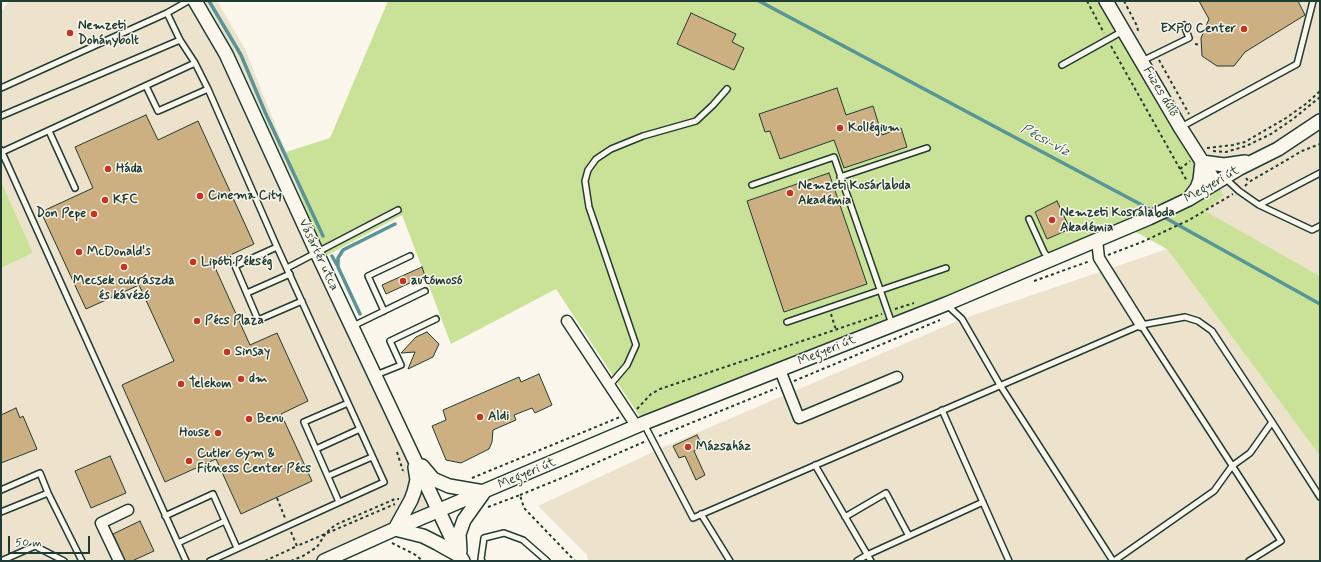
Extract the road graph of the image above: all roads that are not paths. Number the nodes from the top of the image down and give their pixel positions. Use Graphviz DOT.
graph roads {
  1 [pos="188,1"];
  2 [pos="195,1"];
  3 [pos="1106,1"];
  4 [pos="1313,1"];
  5 [pos="167,13"];
  6 [pos="1184,25"];
  7 [pos="1123,30"];
  8 [pos="180,40"];
  9 [pos="1141,61"];
  10 [pos="195,63"];
  11 [pos="1062,65"];
  12 [pos="146,86"];
  13 [pos="1,88"];
  14 [pos="208,89"];
  15 [pos="727,89"];
  16 [pos="1,116"];
  17 [pos="1320,121"];
  18 [pos="1180,127"];
  19 [pos="49,131"];
  20 [pos="927,148"];
  21 [pos="2,151"];
  22 [pos="1199,157"];
  23 [pos="1258,159"];
  24 [pos="1320,173"];
  25 [pos="840,177"];
  26 [pos="1220,180"];
  27 [pos="752,185"];
  28 [pos="75,188"];
  29 [pos="1189,199"];
  30 [pos="1259,205"];
  31 [pos="398,210"];
  32 [pos="1030,219"];
  33 [pos="1320,226"];
  34 [pos="1097,240"];
  35 [pos="277,247"];
  36 [pos="317,253"];
  37 [pos="410,256"];
  38 [pos="1049,260"];
  39 [pos="287,268"];
  40 [pos="946,268"];
  41 [pos="290,274"];
  42 [pos="880,290"];
  43 [pos="425,291"];
  44 [pos="247,293"];
  45 [pos="302,301"];
  46 [pos="946,304"];
  47 [pos="384,311"];
  48 [pos="436,319"];
  49 [pos="567,321"];
  50 [pos="787,322"];
  51 [pos="892,325"];
  52 [pos="1141,325"];
  53 [pos="352,326"];
  54 [pos="780,370"];
  55 [pos="375,376"];
  56 [pos="897,378"];
  57 [pos="1000,385"];
  58 [pos="609,386"];
  59 [pos="348,403"];
  60 [pos="942,410"];
  61 [pos="1272,422"];
  62 [pos="640,425"];
  63 [pos="360,429"];
  64 [pos="316,448"];
  65 [pos="372,457"];
  66 [pos="414,458"];
  67 [pos="815,465"];
  68 [pos="1232,466"];
  69 [pos="328,476"];
  70 [pos="1,490"];
  71 [pos="484,492"];
  72 [pos="48,493"];
  73 [pos="1320,497"];
  74 [pos="339,502"];
  75 [pos="983,502"];
  76 [pos="128,510"];
  77 [pos="1,512"];
  78 [pos="439,512"];
  79 [pos="701,514"];
  80 [pos="165,516"];
  81 [pos="845,517"];
  82 [pos="225,521"];
  83 [pos="396,535"];
  84 [pos="909,536"];
  85 [pos="178,543"];
  86 [pos="237,548"];
  87 [pos="867,555"];
  88 [pos="462,559"];
  89 [pos="1,561"];
  90 [pos="64,561"];
  91 [pos="82,561"];
  92 [pos="119,561"];
  93 [pos="186,561"];
  94 [pos="210,561"];
  95 [pos="324,561"];
  96 [pos="482,561"];
  97 [pos="547,561"];
  98 [pos="730,561"];
  99 [pos="857,561"];
  100 [pos="871,561"];
  101 [pos="1009,561"];
  102 [pos="1113,561"];
  103 [pos="1249,561"];
  1 -- 5 [label="lane"];
  2 -- 36 [label="street, Vásártér utca"];
  3 -- 7 [label="street, Füzes dűlő"];
  4 -- 18 [label="lane"];
  5 -- 8 [label="lane"];
  5 -- 13 [label="lane"];
  6 -- 9 [label="lane"];
  7 -- 9 [label="street, Füzes dűlő"];
  7 -- 11 [label="lane"];
  8 -- 10 [label="lane"];
  8 -- 16 [label="lane"];
  9 -- 18 [label="street, Füzes dűlő"];
  10 -- 12 [label="lane"];
  10 -- 14 [label="lane"];
  12 -- 14 [label="lane"];
  12 -- 19 [label="lane"];
  14 -- 35 [label="lane"];
  15 -- 58 [label="lane"];
  17 -- 23 [label="street, Megyeri út"];
  18 -- 22 [label="street, Füzes dűlő"];
  19 -- 21 [label="lane"];
  19 -- 28 [label="lane"];
  20 -- 25 [label="lane"];
  21 -- 80 [label="lane"];
  22 -- 23 [label="street"];
  22 -- 26 [label="street, Füzes dűlő"];
  22 -- 29 [label="street"];
  23 -- 26 [label="street, Megyeri út"];
  24 -- 30 [label="lane"];
  25 -- 27 [label="lane"];
  25 -- 42 [label="lane"];
  26 -- 29 [label="street, Megyeri út"];
  26 -- 30 [label="lane"];
  29 -- 34 [label="street, Megyeri út"];
  30 -- 33 [label="lane"];
  31 -- 36 [label="lane"];
  32 -- 38 [label="lane"];
  34 -- 38 [label="street, Megyeri út"];
  34 -- 52 [label="street"];
  35 -- 39 [label="lane"];
  35 -- 44 [label="lane"];
  36 -- 39 [label="lane"];
  36 -- 53 [label="street, Vásártér utca"];
  37 -- 47 [label="lane"];
  38 -- 46 [label="street, Megyeri út"];
  39 -- 41 [label="lane"];
  40 -- 42 [label="lane"];
  41 -- 44 [label="lane"];
  41 -- 45 [label="lane"];
  42 -- 50 [label="lane"];
  42 -- 51 [label="lane"];
  43 -- 47 [label="lane"];
  44 -- 45 [label="lane"];
  45 -- 59 [label="lane"];
  46 -- 51 [label="street, Megyeri út"];
  46 -- 57 [label="lane"];
  47 -- 53 [label="lane"];
  48 -- 55 [label="lane"];
  49 -- 58 [label="street"];
  51 -- 54 [label="street, Megyeri út"];
  52 -- 57 [label="lane"];
  52 -- 61 [label="lane"];
  52 -- 68 [label="lane"];
  53 -- 55 [label="street, Vásártér utca"];
  54 -- 56 [label="street"];
  54 -- 62 [label="street, Megyeri út"];
  55 -- 66 [label="street, Vásártér utca"];
  57 -- 60 [label="lane"];
  57 -- 102 [label="lane"];
  58 -- 62 [label="street"];
  59 -- 63 [label="lane"];
  59 -- 64 [label="lane"];
  60 -- 67 [label="lane"];
  60 -- 75 [label="lane"];
  61 -- 68 [label="lane"];
  61 -- 73 [label="lane"];
  62 -- 71 [label="street, Megyeri út"];
  62 -- 79 [label="lane"];
  63 -- 64 [label="lane"];
  63 -- 65 [label="lane"];
  64 -- 69 [label="lane"];
  65 -- 69 [label="lane"];
  65 -- 74 [label="lane"];
  66 -- 71 [label="street"];
  66 -- 78 [label="street, Vásártér utca"];
  66 -- 83 [label="street"];
  67 -- 79 [label="lane"];
  67 -- 81 [label="lane"];
  68 -- 102 [label="lane"];
  68 -- 103 [label="lane"];
  69 -- 74 [label="lane"];
  70 -- 72 [label="lane"];
  71 -- 78 [label="street, Megyeri út"];
  71 -- 88 [label="street"];
  72 -- 77 [label="lane"];
  72 -- 91 [label="lane"];
  74 -- 86 [label="lane"];
  75 -- 84 [label="lane"];
  75 -- 101 [label="lane"];
  76 -- 92 [label="street"];
  78 -- 83 [label="street, Megyeri út"];
  78 -- 88 [label="street, Vásártér utca"];
  79 -- 98 [label="lane"];
  80 -- 82 [label="lane"];
  80 -- 85 [label="lane"];
  81 -- 84 [label="lane"];
  81 -- 87 [label="lane"];
  82 -- 85 [label="lane"];
  82 -- 86 [label="lane"];
  83 -- 88 [label="street"];
  83 -- 95 [label="street, Megyeri út"];
  84 -- 87 [label="lane"];
  85 -- 93 [label="lane"];
  86 -- 94 [label="lane"];
  87 -- 99 [label="lane"];
  87 -- 100 [label="lane"];
  89 -- 90 [label="lane"];
  96 -- 97 [label="lane"];
}
